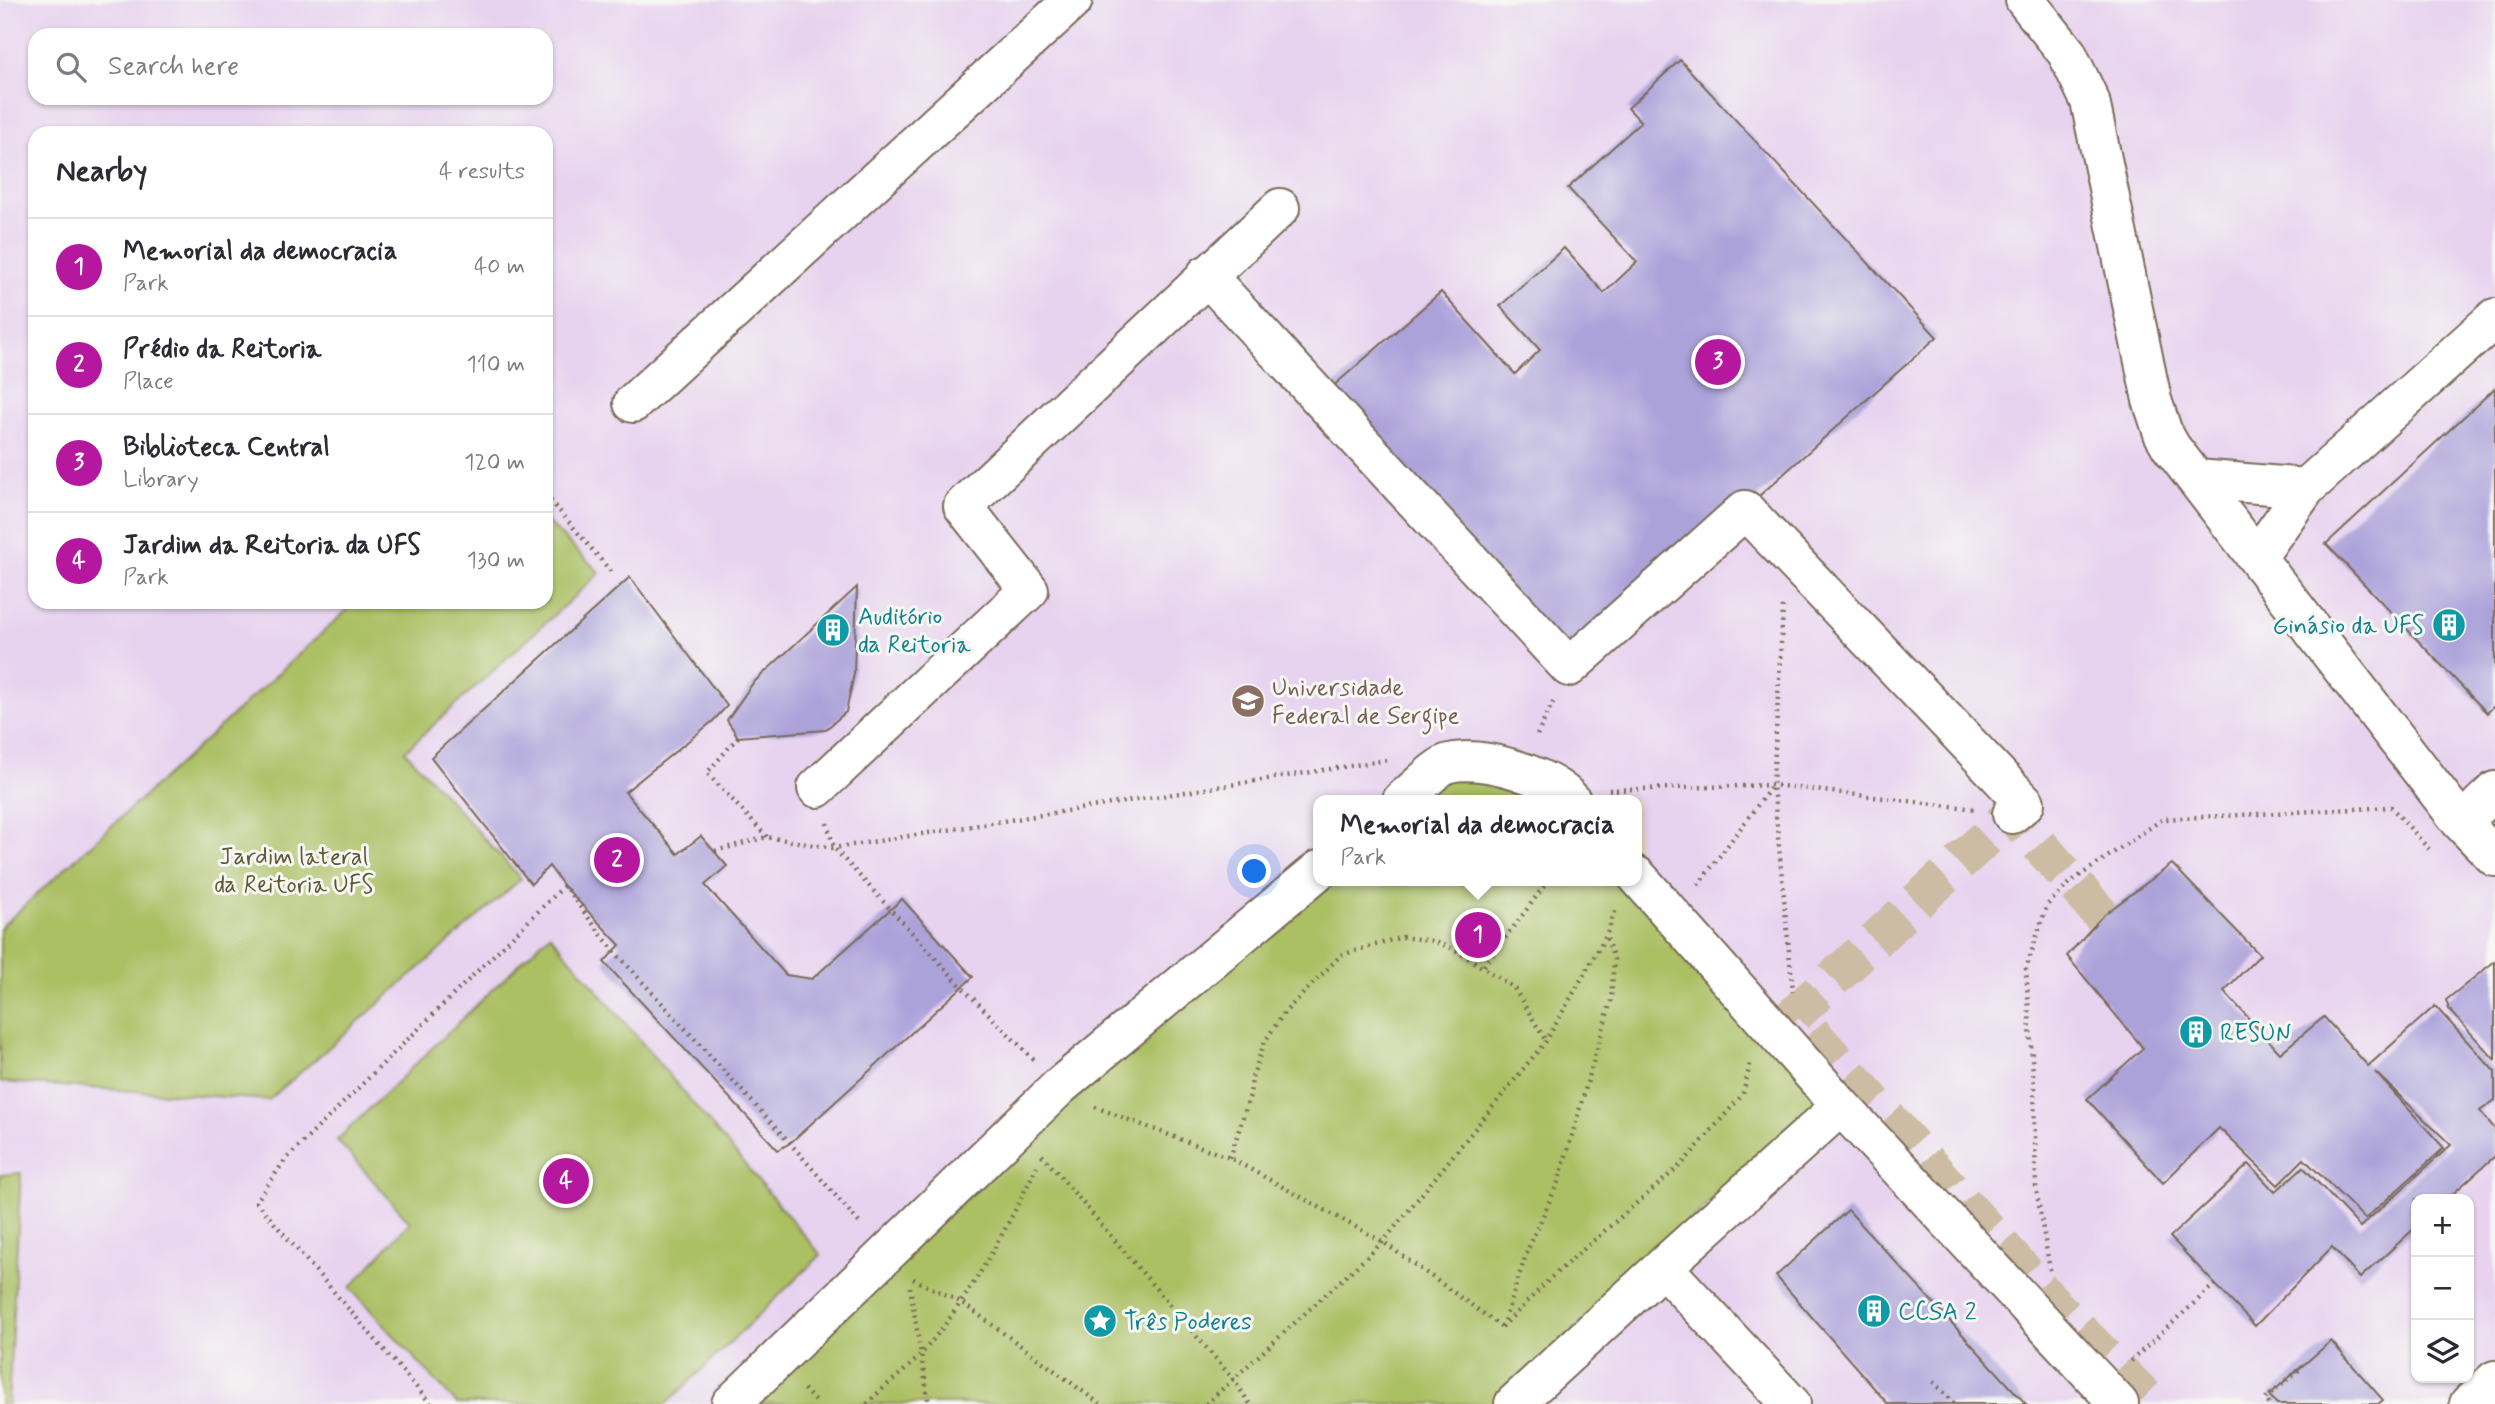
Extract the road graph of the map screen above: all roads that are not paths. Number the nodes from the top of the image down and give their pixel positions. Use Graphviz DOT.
graph roads {
  1 [pos="1073,0"];
  2 [pos="2025,0"];
  3 [pos="1280,208"];
  4 [pos="1206,275"];
  5 [pos="2495,318"];
  6 [pos="634,403"];
  7 [pos="2197,480"];
  8 [pos="2306,488"];
  9 [pos="2257,557"];
  10 [pos="817,788"];
  11 [pos="1408,795"];
  12 [pos="1566,795"];
  13 [pos="2012,814"];
  14 [pos="2495,857"];
  15 [pos="1313,875"];
  16 [pos="1628,888"];
  17 [pos="1841,1106"];
  18 [pos="1675,1280"];
  19 [pos="2495,1380"];
  20 [pos="731,1404"];
  21 [pos="1514,1404"];
  22 [pos="1791,1404"];
  23 [pos="2119,1404"];
  24 [pos="2469,1404"];
  1 -- 6 [label="street"];
  2 -- 7 [label="street"];
  3 -- 4 [label="street"];
  4 -- 10 [label="street"];
  4 -- 13 [label="street"];
  5 -- 8 [label="street"];
  7 -- 8 [label="street"];
  7 -- 9 [label="street"];
  8 -- 9 [label="street"];
  9 -- 14 [label="street"];
  11 -- 12 [label="street"];
  15 -- 20 [label="street"];
  16 -- 17 [label="street"];
  17 -- 21 [label="street"];
  17 -- 23 [label="street"];
  18 -- 22 [label="street"];
  19 -- 24 [label="street"];
}
